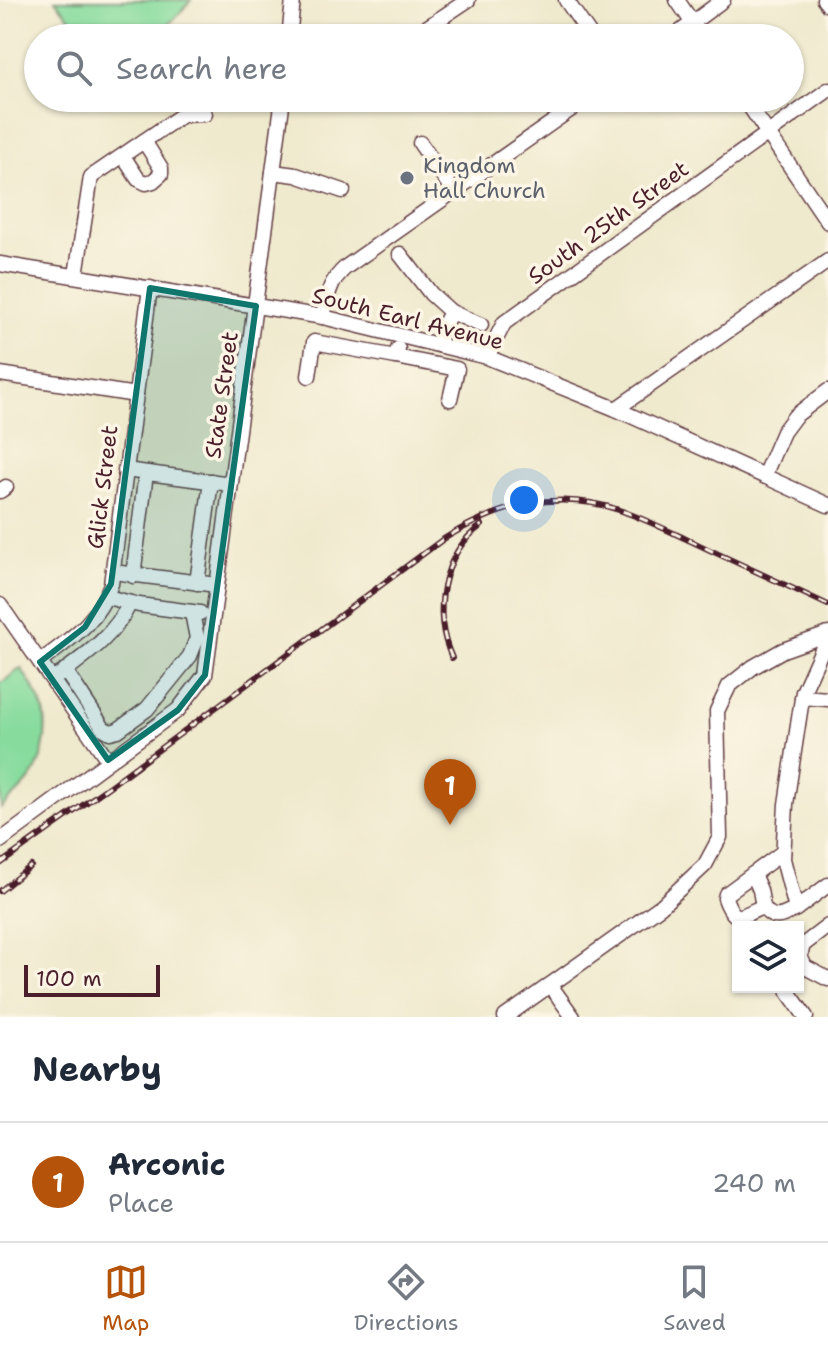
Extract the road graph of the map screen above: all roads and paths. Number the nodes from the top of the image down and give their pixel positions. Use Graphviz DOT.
graph roads {
  1 [pos="293,0"];
  2 [pos="468,0"];
  3 [pos="566,0"];
  4 [pos="677,0"];
  5 [pos="723,0"];
  6 [pos="824,0"];
  7 [pos="828,5"];
  8 [pos="693,23"];
  9 [pos="290,24"];
  10 [pos="432,24"];
  11 [pos="582,24"];
  12 [pos="828,90"];
  13 [pos="804,108"];
  14 [pos="281,112"];
  15 [pos="567,112"];
  16 [pos="753,112"];
  17 [pos="798,112"];
  18 [pos="205,114"];
  19 [pos="768,134"];
  20 [pos="144,141"];
  21 [pos="420,143"];
  22 [pos="123,156"];
  23 [pos="273,172"];
  24 [pos="343,191"];
  25 [pos="454,192"];
  26 [pos="828,222"];
  27 [pos="400,254"];
  28 [pos="828,261"];
  29 [pos="0,264"];
  30 [pos="76,275"];
  31 [pos="150,288"];
  32 [pos="256,306"];
  33 [pos="451,312"];
  34 [pos="323,317"];
  35 [pos="481,325"];
  36 [pos="401,336"];
  37 [pos="439,345"];
  38 [pos="396,357"];
  39 [pos="487,357"];
  40 [pos="0,374"];
  41 [pos="309,376"];
  42 [pos="828,391"];
  43 [pos="136,395"];
  44 [pos="450,399"];
  45 [pos="616,409"];
  46 [pos="125,470"];
  47 [pos="146,473"];
  48 [pos="764,476"];
  49 [pos="211,481"];
  50 [pos="231,484"];
  51 [pos="828,505"];
  52 [pos="113,572"];
  53 [pos="133,576"];
  54 [pos="197,583"];
  55 [pos="217,585"];
  56 [pos="107,597"];
  57 [pos="130,603"];
  58 [pos="0,605"];
  59 [pos="192,613"];
  60 [pos="214,613"];
  61 [pos="828,635"];
  62 [pos="40,662"];
  63 [pos="65,670"];
  64 [pos="52,680"];
  65 [pos="802,697"];
  66 [pos="828,699"];
  67 [pos="108,760"];
  68 [pos="0,841"];
  69 [pos="783,852"];
  70 [pos="753,874"];
  71 [pos="828,885"];
  72 [pos="763,907"];
  73 [pos="796,909"];
  74 [pos="828,926"];
  75 [pos="804,944"];
  76 [pos="804,971"];
  77 [pos="828,979"];
  78 [pos="550,985"];
  79 [pos="789,993"];
  80 [pos="505,1017"];
  81 [pos="573,1017"];
  82 [pos="806,1017"];
  1 -- 9 [label="street"];
  2 -- 10 [label="street"];
  3 -- 11 [label="street"];
  4 -- 8 [label="street"];
  5 -- 8 [label="street"];
  6 -- 7 [label="street"];
  12 -- 13 [label="street, South 25th Street"];
  14 -- 23 [label="street, State Street"];
  15 -- 25 [label="street"];
  16 -- 19 [label="street"];
  17 -- 19 [label="street, South 25th Street"];
  18 -- 20 [label="street"];
  19 -- 26 [label="street"];
  19 -- 39 [label="street, South 25th Street"];
  20 -- 22 [label="street"];
  20 -- 22 [label="street"];
  21 -- 25 [label="street"];
  22 -- 30 [label="street"];
  23 -- 24 [label="street"];
  23 -- 32 [label="street, State Street"];
  25 -- 34 [label="street"];
  27 -- 33 [label="street"];
  28 -- 45 [label="street"];
  29 -- 30 [label="street, South Earl Avenue"];
  30 -- 31 [label="street, South Earl Avenue"];
  31 -- 32 [label="street, South Earl Avenue"];
  31 -- 43 [label="street, Glick Street"];
  32 -- 34 [label="street, South Earl Avenue"];
  32 -- 50 [label="street, State Street"];
  33 -- 35 [label="street"];
  33 -- 37 [label="street"];
  34 -- 36 [label="street, South Earl Avenue"];
  36 -- 37 [label="street, South Earl Avenue"];
  36 -- 38 [label="street"];
  37 -- 39 [label="street, South Earl Avenue"];
  38 -- 41 [label="street"];
  38 -- 44 [label="street"];
  39 -- 45 [label="street, South Earl Avenue"];
  40 -- 43 [label="street"];
  42 -- 48 [label="street"];
  43 -- 46 [label="street, Glick Street"];
  45 -- 48 [label="street, South Earl Avenue"];
  46 -- 47 [label="street"];
  46 -- 52 [label="street, Glick Street"];
  47 -- 49 [label="street"];
  47 -- 53 [label="street"];
  48 -- 51 [label="street, South Earl Avenue"];
  49 -- 50 [label="street"];
  49 -- 54 [label="street"];
  50 -- 55 [label="street, State Street"];
  52 -- 53 [label="street"];
  52 -- 56 [label="street, Glick Street"];
  53 -- 54 [label="street"];
  54 -- 55 [label="street"];
  55 -- 60 [label="street, State Street"];
  56 -- 57 [label="street"];
  56 -- 62 [label="street, Glick Street"];
  57 -- 59 [label="street"];
  57 -- 63 [label="street"];
  58 -- 62 [label="street"];
  59 -- 60 [label="street"];
  59 -- 63 [label="street"];
  60 -- 67 [label="street, State Street"];
  61 -- 65 [label="street"];
  61 -- 78 [label="street"];
  62 -- 64 [label="street"];
  63 -- 64 [label="street"];
  64 -- 67 [label="street"];
  65 -- 66 [label="street"];
  65 -- 69 [label="street"];
  67 -- 68 [label="street"];
  69 -- 70 [label="street"];
  69 -- 73 [label="street"];
  70 -- 72 [label="street"];
  70 -- 72 [label="street"];
  71 -- 73 [label="street"];
  72 -- 73 [label="street"];
  74 -- 75 [label="street"];
  76 -- 77 [label="street"];
  78 -- 80 [label="street"];
  78 -- 81 [label="street"];
  79 -- 82 [label="street"];
}
